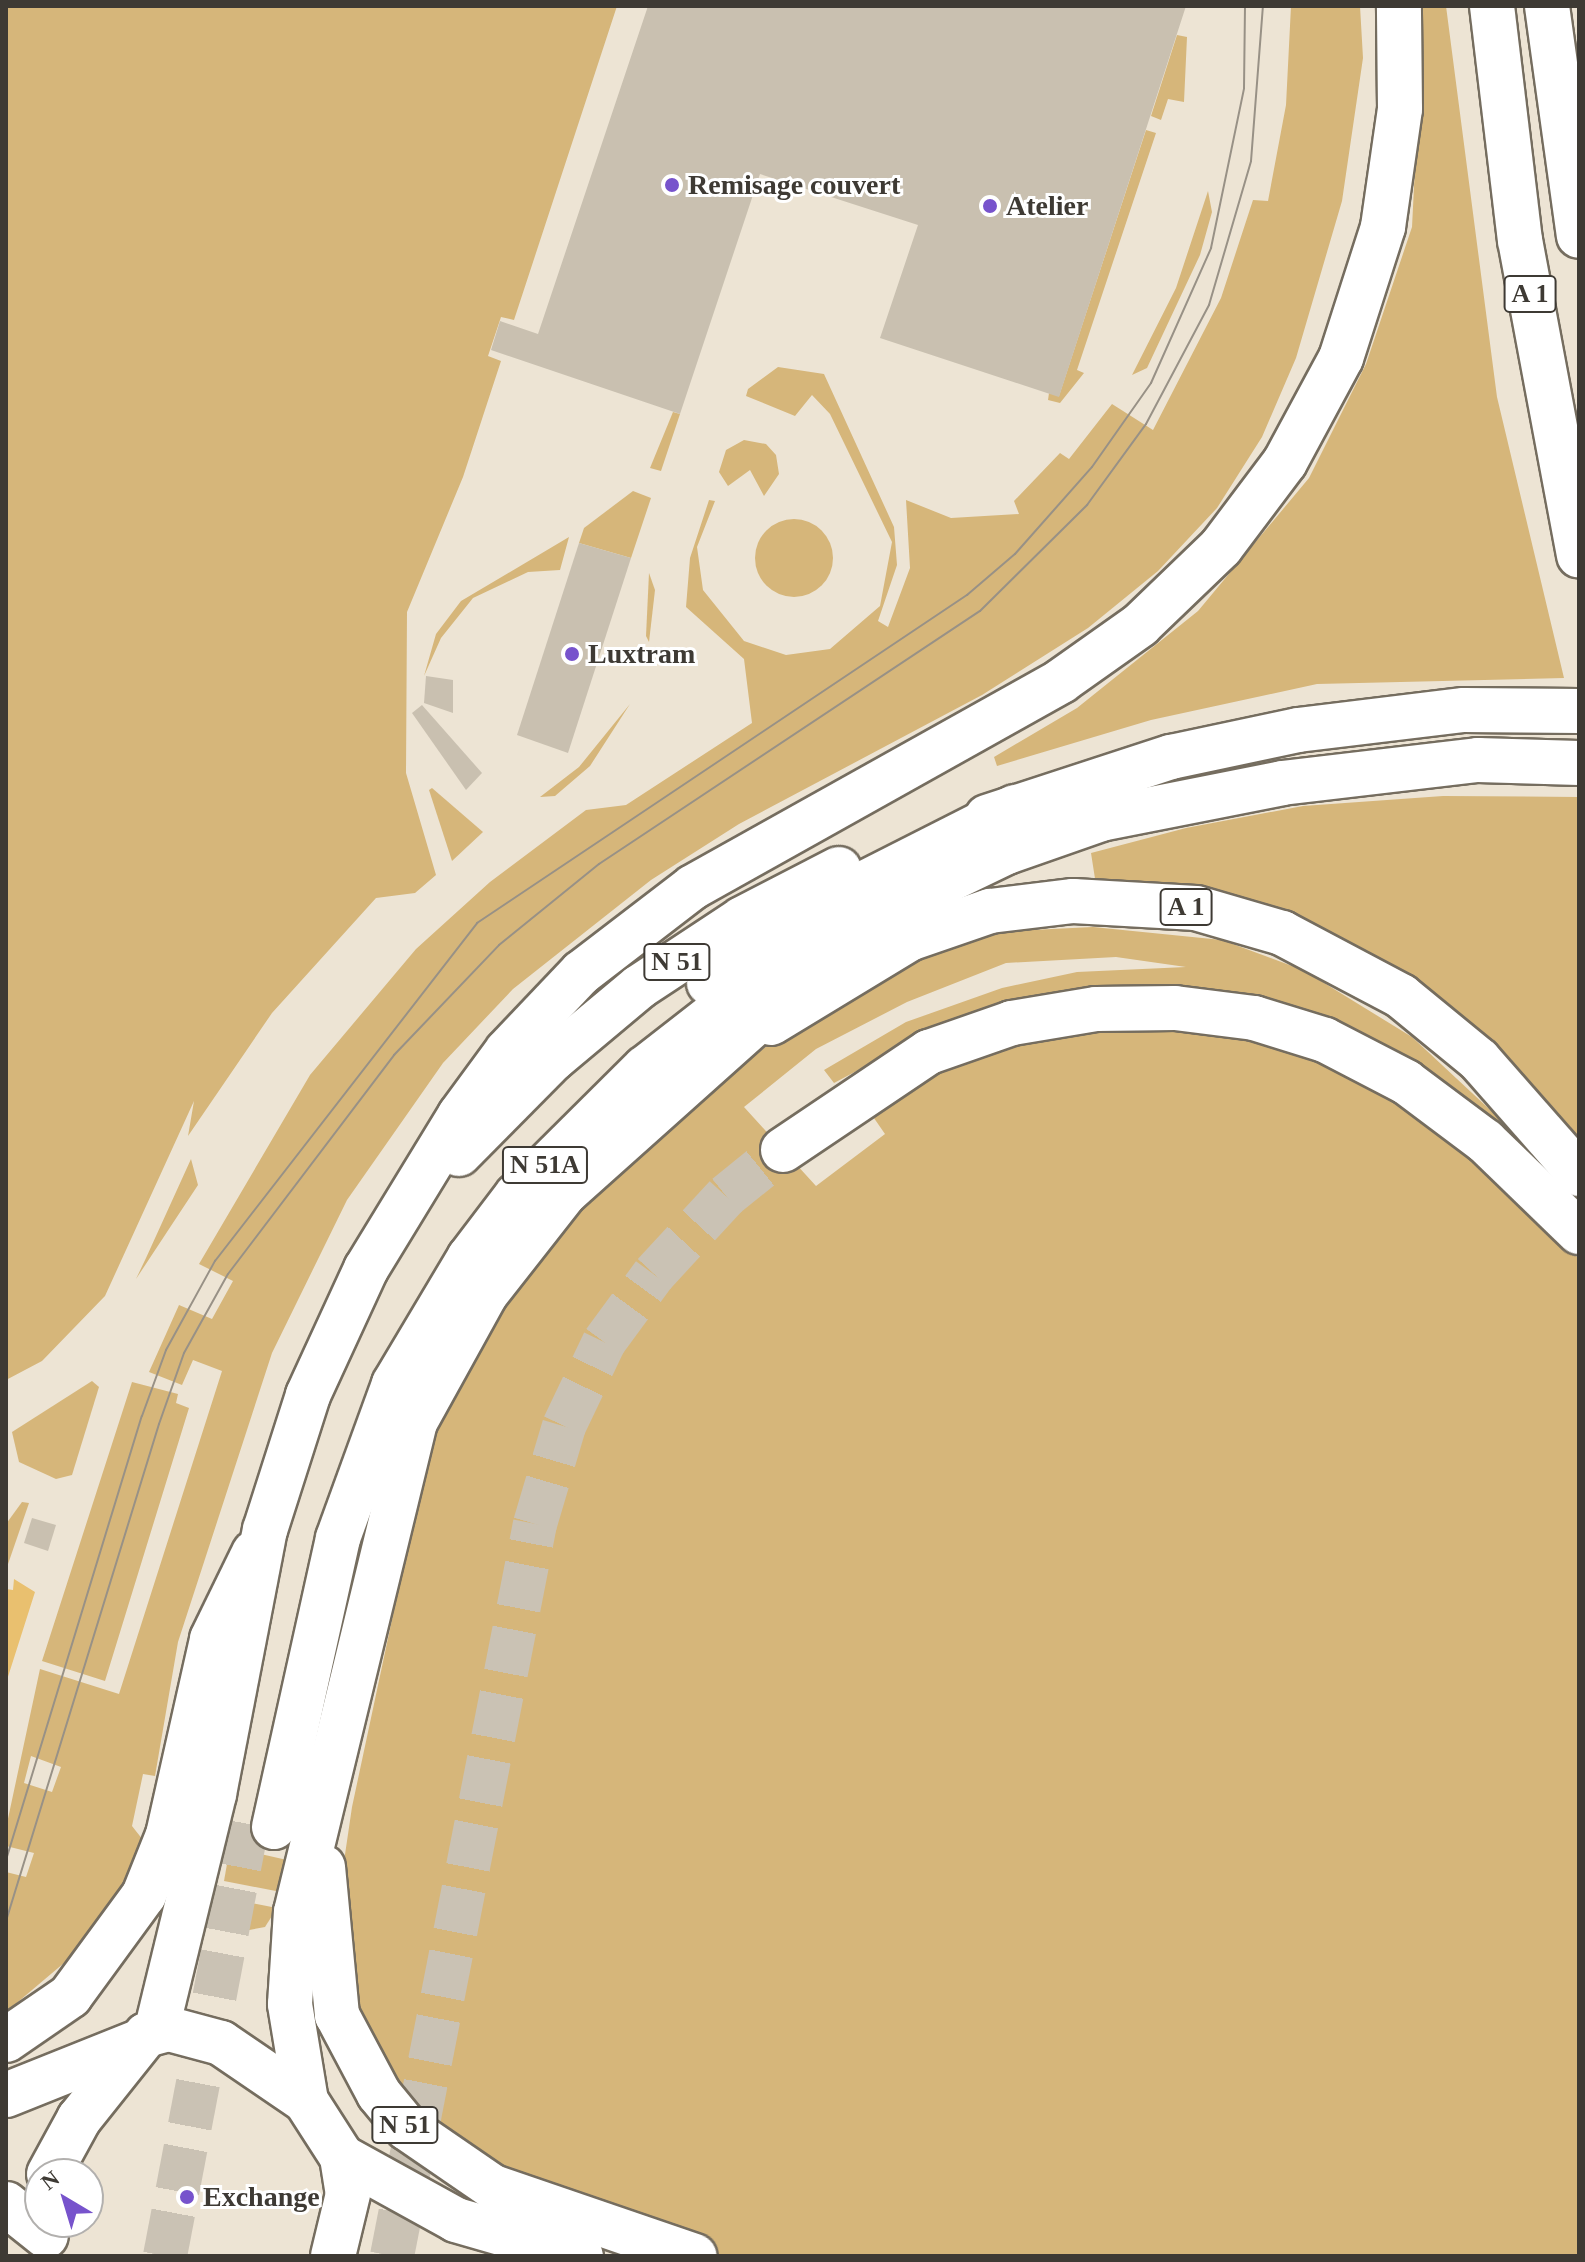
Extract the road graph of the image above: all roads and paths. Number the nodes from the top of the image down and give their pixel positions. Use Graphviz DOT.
graph roads {
  1 [pos="1399,6"];
  2 [pos="1547,6"];
  3 [pos="1492,14"];
  4 [pos="1579,236"];
  5 [pos="1579,556"];
  6 [pos="1579,711"];
  7 [pos="1579,763"];
  8 [pos="1015,807"];
  9 [pos="1166,807"];
  10 [pos="733,1042"];
  11 [pos="783,1150"];
  12 [pos="1579,1174"];
  13 [pos="402,1215"];
  14 [pos="1579,1232"];
  15 [pos="265,1530"];
  16 [pos="321,1824"];
  17 [pos="147,2035"];
  18 [pos="6,2040"];
  19 [pos="6,2095"];
  20 [pos="306,2101"];
  21 [pos="342,2157"];
  22 [pos="55,2158"];
  23 [pos="6,2204"];
  24 [pos="24,2219"];
  25 [pos="333,2256"];
  26 [pos="581,2256"];
  27 [pos="695,2256"];
  1 -- 13 [label="main road, N 51"];
  2 -- 4 [label="main road"];
  3 -- 5 [label="main road, A 1"];
  6 -- 8 [label="main road"];
  7 -- 9 [label="main road"];
  8 -- 9 [label="main road, N 51A"];
  8 -- 13 [label="main road, N 51"];
  9 -- 10 [label="main road, N 51"];
  10 -- 12 [label="main road, A 1"];
  10 -- 16 [label="main road, N 51"];
  11 -- 14 [label="main road"];
  13 -- 15 [label="main road, N 51"];
  15 -- 17 [label="main road, N 51"];
  15 -- 18 [label="main road"];
  16 -- 20 [label="main road, N 51"];
  16 -- 27 [label="main road, N 51"];
  17 -- 19 [label="main road"];
  17 -- 20 [label="main road, N 51"];
  17 -- 22 [label="main road, N 51"];
  20 -- 21 [label="main road, N 51"];
  21 -- 25 [label="main road, N 51"];
  21 -- 26 [label="main road"];
  23 -- 24 [label="main road"];
}
